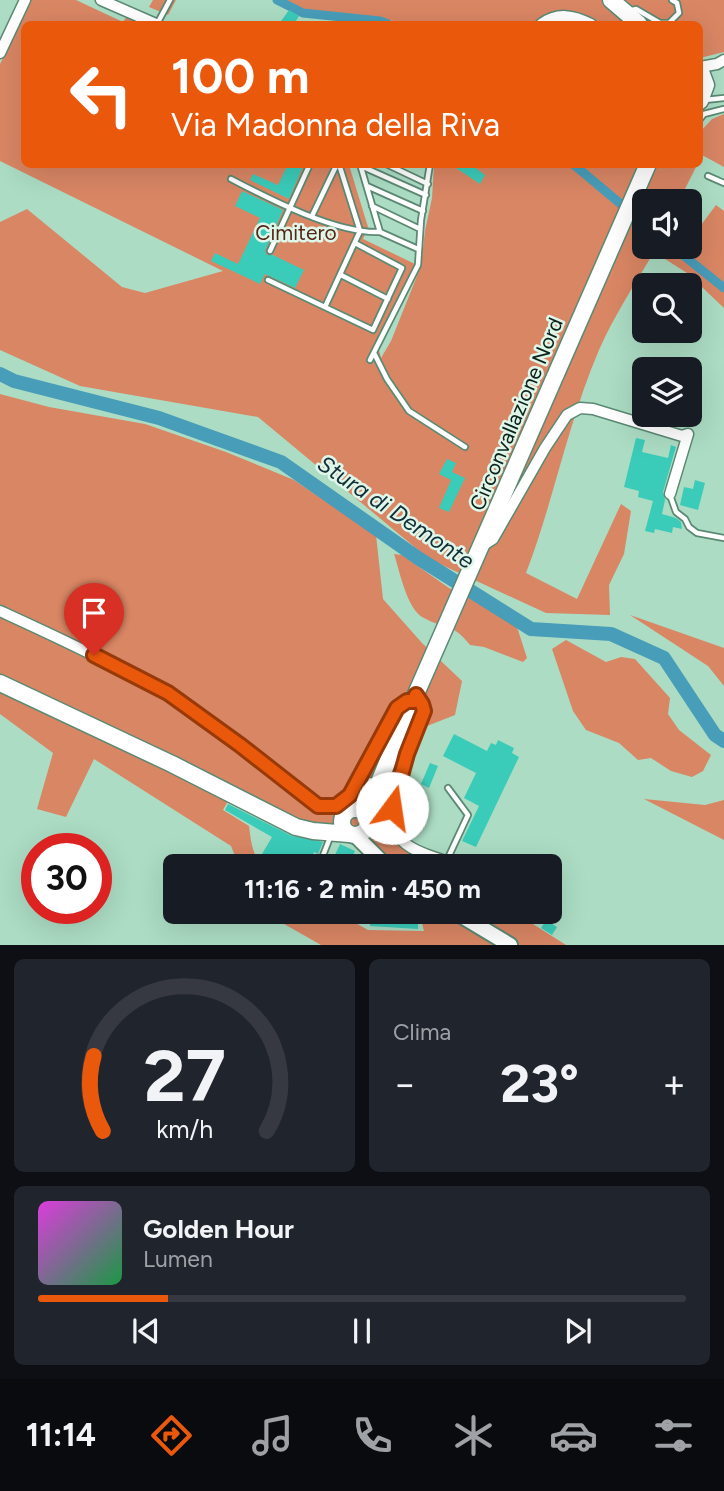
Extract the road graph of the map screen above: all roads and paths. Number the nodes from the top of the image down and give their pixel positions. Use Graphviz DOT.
graph roads {
  1 [pos="26,0"];
  2 [pos="101,0"];
  3 [pos="170,0"];
  4 [pos="611,0"];
  5 [pos="672,0"];
  6 [pos="633,19"];
  7 [pos="149,21"];
  8 [pos="158,21"];
  9 [pos="547,21"];
  10 [pos="585,21"];
  11 [pos="657,21"];
  12 [pos="671,21"];
  13 [pos="0,54"];
  14 [pos="721,62"];
  15 [pos="703,67"];
  16 [pos="724,98"];
  17 [pos="703,100"];
  18 [pos="703,102"];
  19 [pos="703,102"];
  20 [pos="724,109"];
  21 [pos="308,168"];
  22 [pos="336,168"];
  23 [pos="339,168"];
  24 [pos="361,168"];
  25 [pos="367,168"];
  26 [pos="394,168"];
  27 [pos="430,168"];
  28 [pos="646,168"];
  29 [pos="708,176"];
  30 [pos="230,179"];
  31 [pos="724,183"];
  32 [pos="428,184"];
  33 [pos="366,186"];
  34 [pos="426,195"];
  35 [pos="371,205"];
  36 [pos="289,209"];
  37 [pos="423,211"];
  38 [pos="312,216"];
  39 [pos="420,229"];
  40 [pos="360,231"];
  41 [pos="380,232"];
  42 [pos="355,243"];
  43 [pos="418,249"];
  44 [pos="270,251"];
  45 [pos="341,275"];
  46 [pos="268,280"];
  47 [pos="388,299"];
  48 [pos="325,307"];
  49 [pos="374,353"];
  50 [pos="370,360"];
  51 [pos="465,447"];
  52 [pos="670,494"];
  53 [pos="724,538"];
  54 [pos="482,546"];
  55 [pos="0,611"];
  56 [pos="0,683"];
  57 [pos="415,698"];
  58 [pos="448,788"];
  59 [pos="351,825"];
  60 [pos="326,854"];
  61 [pos="376,854"];
  62 [pos="424,854"];
  63 [pos="454,854"];
  64 [pos="475,924"];
  65 [pos="510,945"];
  1 -- 13 [label="street"];
  2 -- 7 [label="street"];
  3 -- 8 [label="lane"];
  4 -- 6 [label="main road"];
  5 -- 12 [label="lane"];
  6 -- 11 [label="lane"];
  9 -- 10 [label="street"];
  14 -- 15 [label="street"];
  14 -- 17 [label="street"];
  16 -- 18 [label="lane"];
  19 -- 20 [label="lane"];
  21 -- 36 [label="lane"];
  22 -- 38 [label="lane"];
  23 -- 40 [label="lane"];
  24 -- 33 [label="lane"];
  25 -- 34 [label="lane"];
  26 -- 32 [label="lane"];
  27 -- 32 [label="lane"];
  28 -- 54 [label="main road, Circonvallazione Nord"];
  29 -- 31 [label="lane"];
  30 -- 36 [label="lane"];
  32 -- 34 [label="lane"];
  33 -- 35 [label="lane"];
  33 -- 37 [label="lane"];
  34 -- 37 [label="lane"];
  35 -- 39 [label="lane"];
  35 -- 41 [label="lane"];
  36 -- 38 [label="lane"];
  36 -- 44 [label="lane"];
  37 -- 39 [label="lane"];
  38 -- 40 [label="lane"];
  39 -- 43 [label="lane"];
  40 -- 41 [label="lane"];
  40 -- 42 [label="lane"];
  41 -- 43 [label="lane"];
  42 -- 45 [label="lane"];
  42 -- 47 [label="lane"];
  43 -- 49 [label="lane"];
  45 -- 47 [label="lane"];
  45 -- 48 [label="lane"];
  46 -- 48 [label="lane"];
  47 -- 48 [label="lane"];
  49 -- 50 [label="lane"];
  49 -- 51 [label="lane"];
  52 -- 53 [label="lane"];
  52 -- 54 [label="street"];
  54 -- 57 [label="main road, Circonvallazione Nord"];
  55 -- 57 [label="street"];
  56 -- 59 [label="main road"];
  57 -- 59 [label="main road, Circonvallazione Nord"];
  57 -- 62 [label="street"];
  58 -- 63 [label="lane"];
  59 -- 60 [label="lane"];
  59 -- 61 [label="main road"];
  64 -- 65 [label="main road"];
}
